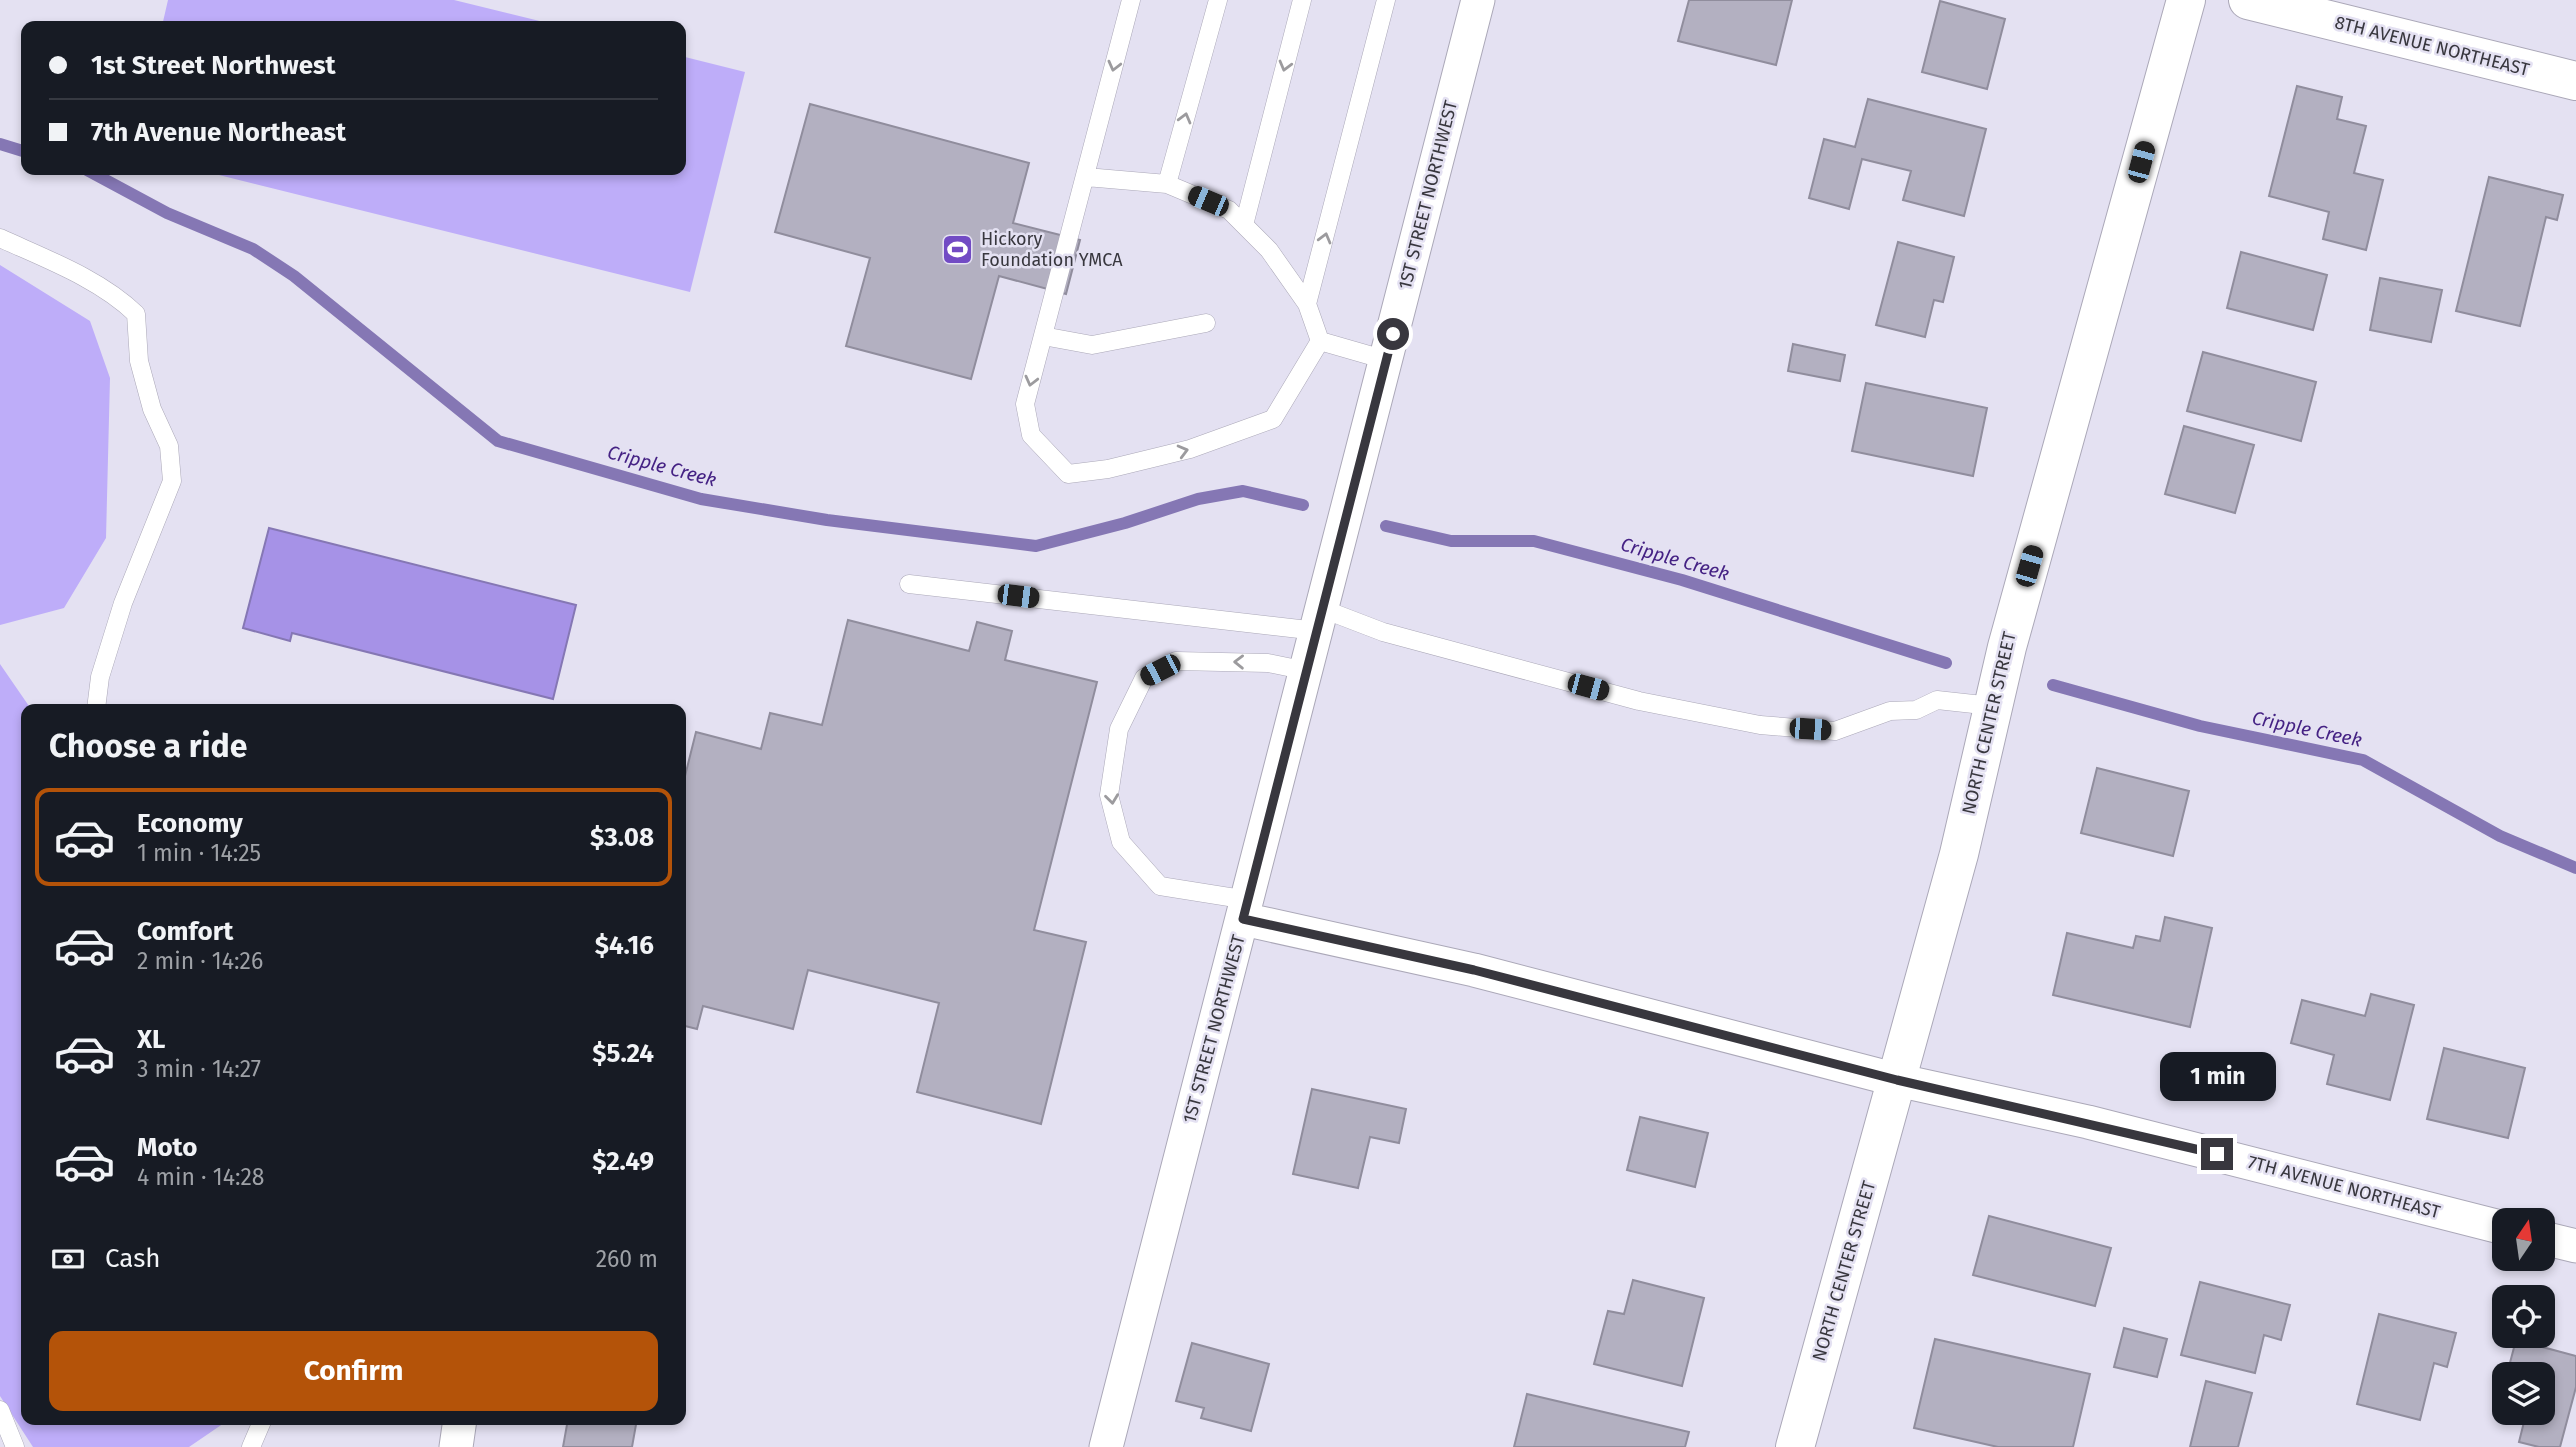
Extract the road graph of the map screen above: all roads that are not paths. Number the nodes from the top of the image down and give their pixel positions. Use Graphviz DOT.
graph roads {
  1 [pos="1131,0"];
  2 [pos="1217,0"];
  3 [pos="1302,0"];
  4 [pos="1387,0"];
  5 [pos="1478,0"];
  6 [pos="2186,0"];
  7 [pos="2248,0"];
  8 [pos="2576,80"];
  9 [pos="1086,177"];
  10 [pos="1167,184"];
  11 [pos="1244,225"];
  12 [pos="0,239"];
  13 [pos="1307,304"];
  14 [pos="1206,323"];
  15 [pos="1043,336"];
  16 [pos="1320,341"];
  17 [pos="1386,360"];
  18 [pos="909,584"];
  19 [pos="1320,620"];
  20 [pos="1307,671"];
  21 [pos="97,704"];
  22 [pos="1992,706"];
  23 [pos="1245,909"];
  24 [pos="1897,1080"];
  25 [pos="2492,1225"];
  26 [pos="2555,1241"];
  27 [pos="2576,1246"];
  28 [pos="0,1410"];
  29 [pos="260,1425"];
  30 [pos="459,1425"];
  31 [pos="15,1447"];
  32 [pos="251,1447"];
  33 [pos="456,1447"];
  34 [pos="1106,1447"];
  35 [pos="1796,1447"];
  1 -- 9 [label="lane, one-way"];
  10 -- 2 [label="lane, one-way"];
  3 -- 11 [label="lane, one-way"];
  13 -- 4 [label="lane, one-way"];
  5 -- 17 [label="street, 1ST STREET NORTHWEST"];
  6 -- 22 [label="street, NORTH CENTER STREET"];
  7 -- 8 [label="street, 8TH AVENUE NORTHEAST"];
  9 -- 10 [label="lane"];
  9 -- 15 [label="lane"];
  10 -- 11 [label="lane"];
  11 -- 13 [label="lane"];
  12 -- 21 [label="lane"];
  13 -- 16 [label="lane"];
  14 -- 15 [label="lane"];
  15 -- 16 [label="lane, one-way"];
  16 -- 17 [label="lane"];
  17 -- 19 [label="street, 1ST STREET NORTHWEST"];
  18 -- 19 [label="lane"];
  19 -- 20 [label="street, 1ST STREET NORTHWEST"];
  19 -- 22 [label="lane"];
  20 -- 23 [label="street, 1ST STREET NORTHWEST"];
  20 -- 23 [label="lane, one-way"];
  22 -- 24 [label="street, NORTH CENTER STREET"];
  23 -- 24 [label="street, 7TH AVENUE NORTHEAST"];
  23 -- 34 [label="street, 1ST STREET NORTHWEST"];
  24 -- 25 [label="street, 7TH AVENUE NORTHEAST"];
  24 -- 35 [label="street, NORTH CENTER STREET"];
  26 -- 27 [label="street"];
  28 -- 31 [label="lane"];
  29 -- 32 [label="lane"];
  30 -- 33 [label="street"];
}
